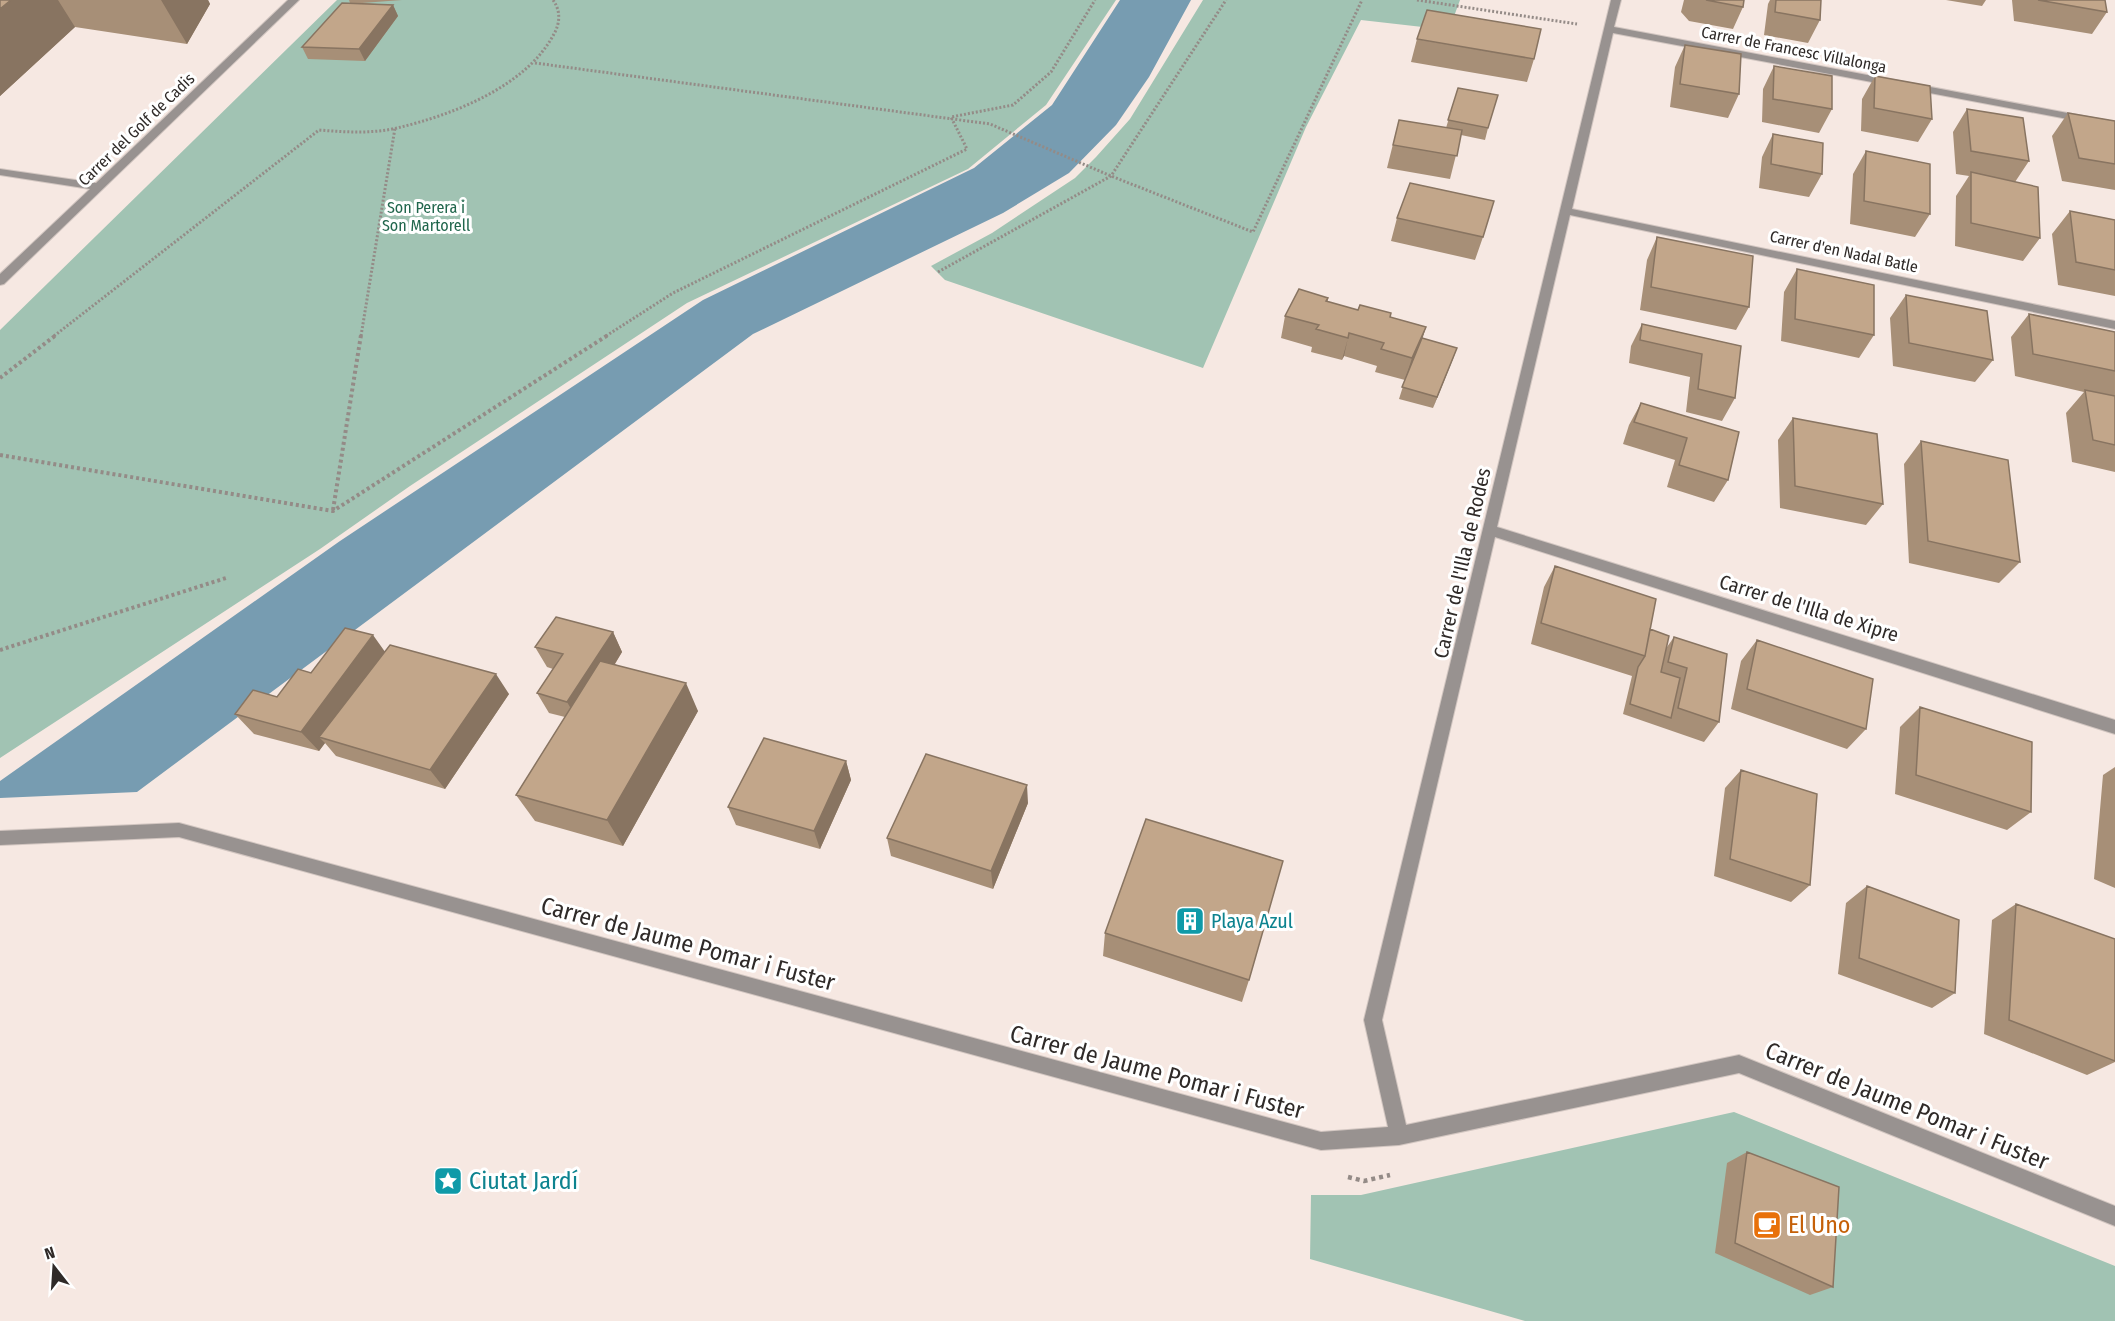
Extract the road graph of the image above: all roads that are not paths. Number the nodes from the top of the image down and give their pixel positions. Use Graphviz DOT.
graph roads {
  1 [pos="294,0"];
  2 [pos="1616,0"];
  3 [pos="1609,29"];
  4 [pos="2115,125"];
  5 [pos="0,172"];
  6 [pos="99,187"];
  7 [pos="1566,211"];
  8 [pos="0,281"];
  9 [pos="2115,325"];
  10 [pos="1490,530"];
  11 [pos="2115,727"];
  12 [pos="0,838"];
  13 [pos="1399,1136"];
  14 [pos="2115,1216"];
  1 -- 6 [label="street, Carrer del Golf de Cadis"];
  2 -- 3 [label="street, Carrer de l'Illa de Rodes"];
  3 -- 4 [label="street, Carrer de Francesc Villalonga"];
  3 -- 7 [label="street, Carrer de l'Illa de Rodes"];
  5 -- 6 [label="street"];
  6 -- 8 [label="street, Carrer del Golf de Cadis"];
  7 -- 9 [label="street, Carrer d'en Nadal Batle"];
  7 -- 10 [label="street, Carrer de l'Illa de Rodes"];
  10 -- 11 [label="street, Carrer de l'Illa de Xipre"];
  10 -- 13 [label="street, Carrer de l'Illa de Rodes"];
  12 -- 13 [label="street, Carrer de Jaume Pomar i Fuster"];
  13 -- 14 [label="street, Carrer de Jaume Pomar i Fuster"];
}
